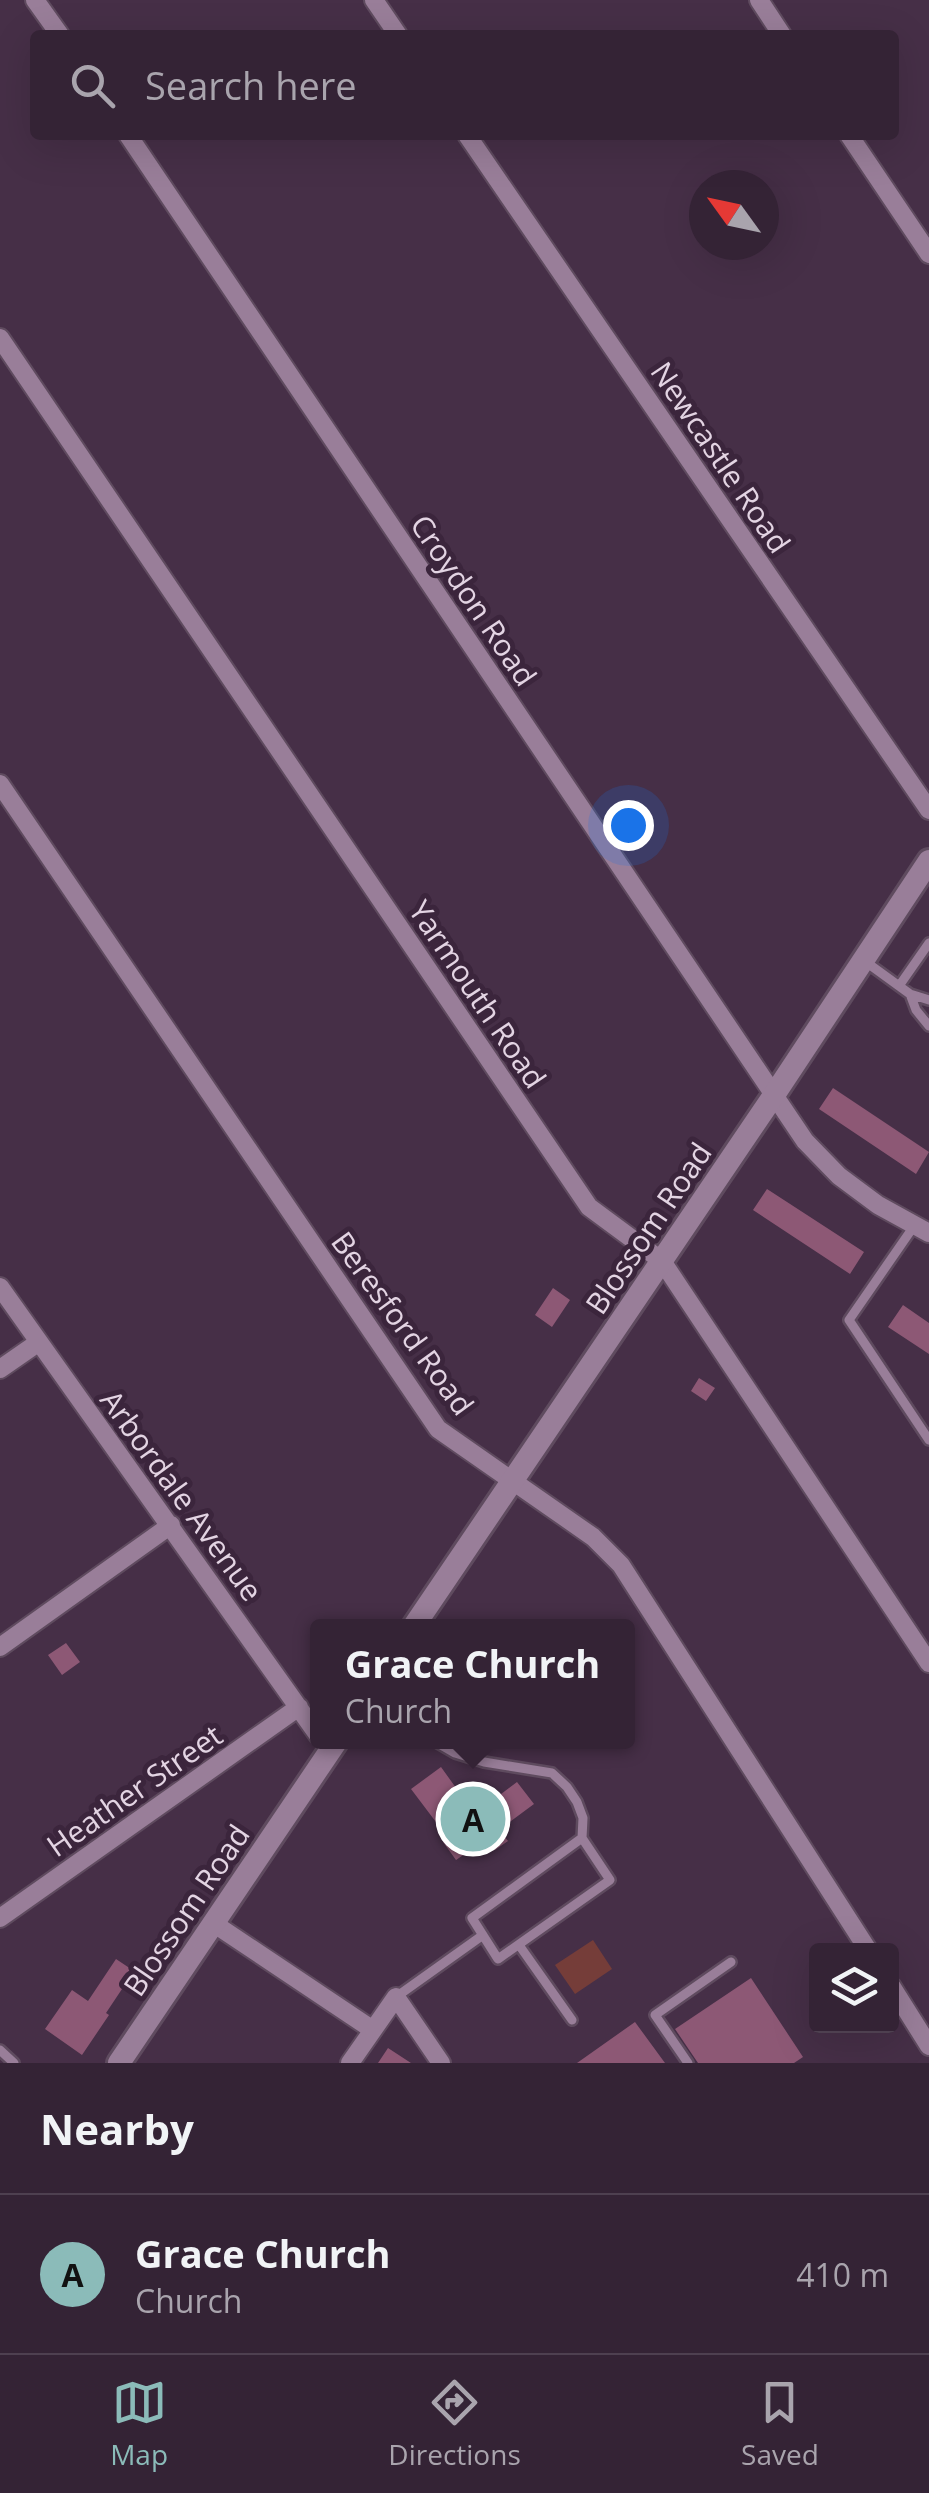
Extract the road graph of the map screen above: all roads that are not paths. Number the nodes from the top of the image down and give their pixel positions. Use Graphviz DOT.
graph roads {
  1 [pos="35,0"];
  2 [pos="374,0"];
  3 [pos="759,0"];
  4 [pos="56,30"];
  5 [pos="395,30"];
  6 [pos="779,30"];
  7 [pos="131,140"];
  8 [pos="470,140"];
  9 [pos="852,140"];
  10 [pos="929,254"];
  11 [pos="0,338"];
  12 [pos="0,784"];
  13 [pos="929,810"];
  14 [pos="929,861"];
  15 [pos="929,943"];
  16 [pos="863,960"];
  17 [pos="899,986"];
  18 [pos="910,994"];
  19 [pos="929,1000"];
  20 [pos="929,1026"];
  21 [pos="774,1096"];
  22 [pos="922,1230"];
  23 [pos="662,1261"];
  24 [pos="0,1286"];
  25 [pos="39,1342"];
  26 [pos="0,1370"];
  27 [pos="929,1440"];
  28 [pos="513,1481"];
  29 [pos="171,1525"];
  30 [pos="419,1619"];
  31 [pos="0,1646"];
  32 [pos="929,1663"];
  33 [pos="299,1707"];
  34 [pos="310,1722"];
  35 [pos="322,1749"];
  36 [pos="448,1749"];
  37 [pos="582,1838"];
  38 [pos="0,1918"];
  39 [pos="213,1923"];
  40 [pos="483,1935"];
  41 [pos="864,1943"];
  42 [pos="519,1944"];
  43 [pos="731,1962"];
  44 [pos="396,1997"];
  45 [pos="899,1999"];
  46 [pos="572,2020"];
  47 [pos="372,2030"];
  48 [pos="929,2046"];
  49 [pos="0,2050"];
  50 [pos="14,2063"];
  51 [pos="118,2063"];
  52 [pos="350,2063"];
  53 [pos="441,2063"];
  54 [pos="688,2063"];
  1 -- 4 [label="street"];
  2 -- 5 [label="street"];
  3 -- 6 [label="street"];
  7 -- 21 [label="street, Croydon Road"];
  8 -- 13 [label="street, Newcastle Road"];
  9 -- 10 [label="street"];
  11 -- 23 [label="street, Yarmouth Road"];
  12 -- 28 [label="street, Beresford Road"];
  14 -- 16 [label="street, Blossom Road"];
  15 -- 17 [label="lane"];
  16 -- 17 [label="lane"];
  16 -- 21 [label="street, Blossom Road"];
  17 -- 18 [label="lane"];
  18 -- 19 [label="lane"];
  18 -- 20 [label="lane"];
  21 -- 22 [label="street, Croydon Road"];
  21 -- 23 [label="street, Blossom Road"];
  22 -- 27 [label="lane"];
  23 -- 28 [label="street, Blossom Road"];
  23 -- 32 [label="street, Yarmouth Road"];
  24 -- 25 [label="street, Arbordale Avenue"];
  25 -- 26 [label="street"];
  25 -- 29 [label="street, Arbordale Avenue"];
  28 -- 30 [label="street, Blossom Road"];
  28 -- 41 [label="street, Beresford Road"];
  29 -- 31 [label="street"];
  29 -- 33 [label="street, Arbordale Avenue"];
  33 -- 34 [label="street, Arbordale Avenue"];
  33 -- 38 [label="street, Heather Street"];
  35 -- 39 [label="street, Blossom Road"];
  36 -- 37 [label="lane"];
  37 -- 40 [label="lane"];
  37 -- 42 [label="lane"];
  39 -- 47 [label="street"];
  39 -- 51 [label="street, Blossom Road"];
  40 -- 42 [label="lane"];
  40 -- 44 [label="lane"];
  42 -- 46 [label="lane"];
  43 -- 54 [label="lane"];
  44 -- 47 [label="street"];
  44 -- 53 [label="street"];
  45 -- 48 [label="street"];
  47 -- 52 [label="street"];
  49 -- 50 [label="lane"];
}
